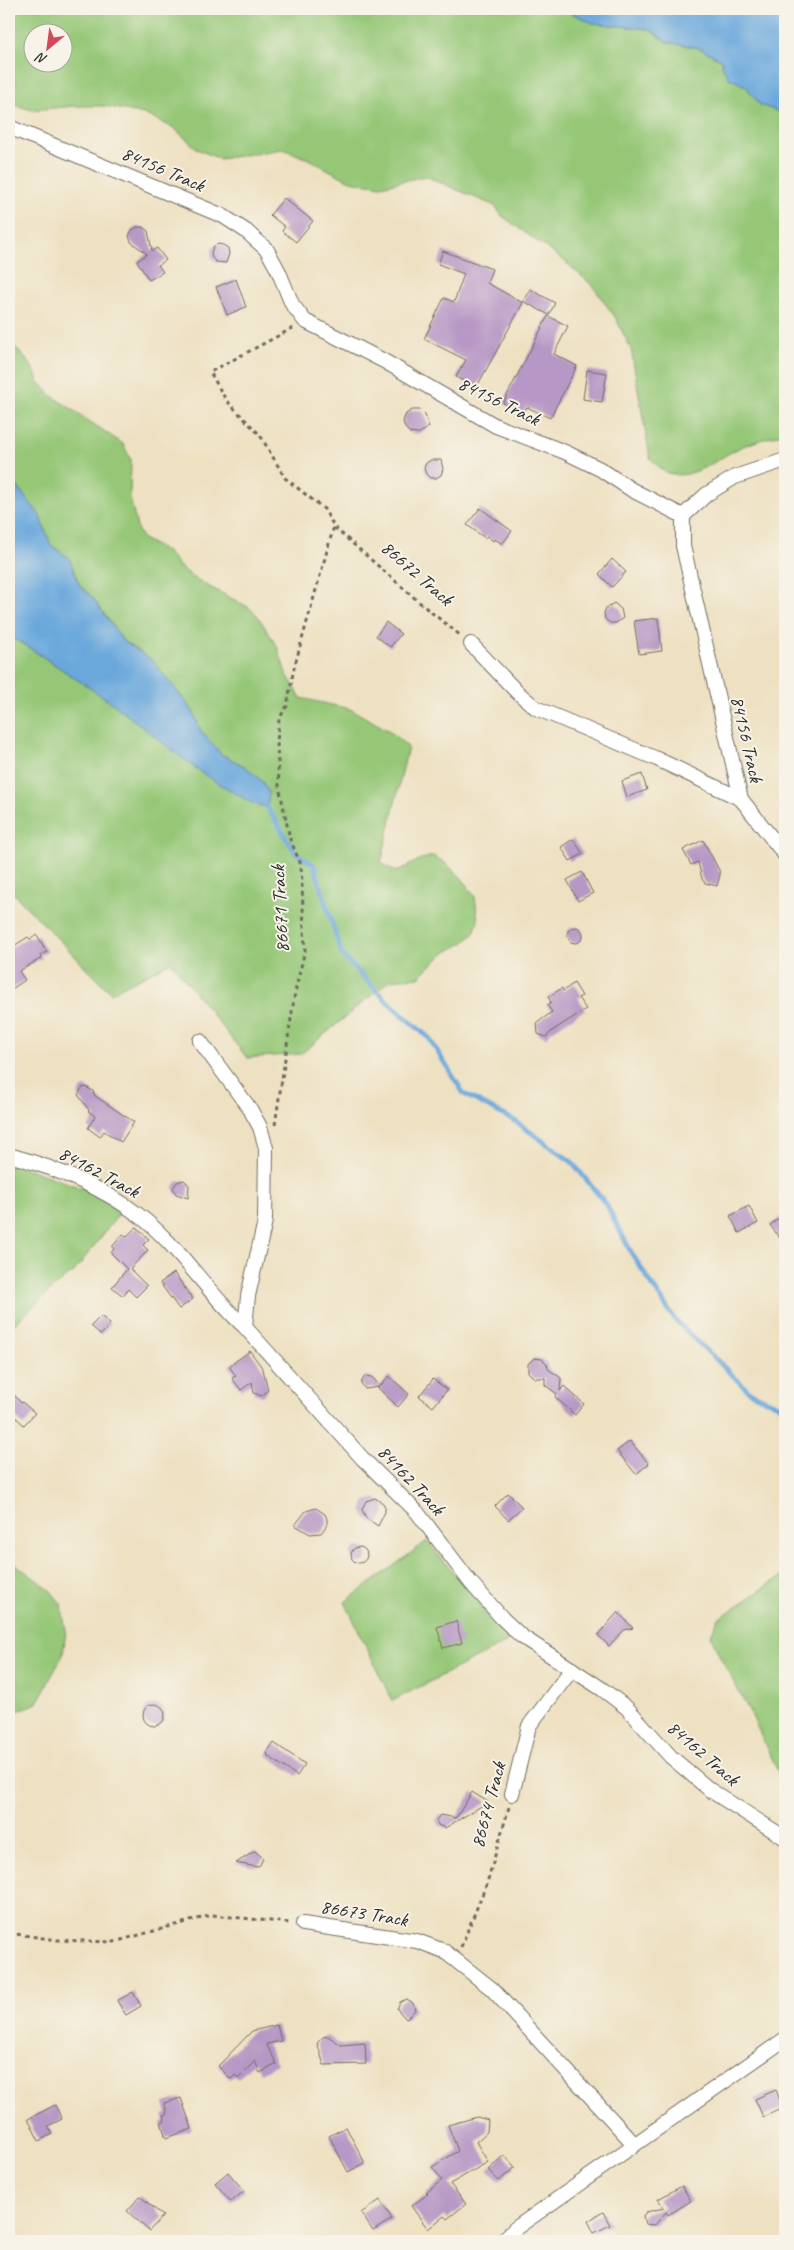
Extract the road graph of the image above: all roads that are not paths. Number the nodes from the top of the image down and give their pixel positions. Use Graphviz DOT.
graph roads {
  1 [pos="9,127"];
  2 [pos="785,460"];
  3 [pos="683,516"];
  4 [pos="471,644"];
  5 [pos="741,799"];
  6 [pos="785,855"];
  7 [pos="200,1041"];
  8 [pos="9,1155"];
  9 [pos="245,1327"];
  10 [pos="572,1669"];
  11 [pos="512,1794"];
  12 [pos="785,1838"];
  13 [pos="303,1924"];
  14 [pos="785,2039"];
  15 [pos="634,2144"];
  16 [pos="502,2241"];
  1 -- 3 [label="street, 84156 Track"];
  2 -- 3 [label="street"];
  3 -- 5 [label="street, 84156 Track"];
  4 -- 5 [label="street"];
  5 -- 6 [label="street, 84156 Track"];
  7 -- 9 [label="street"];
  8 -- 9 [label="street, 84162 Track"];
  9 -- 10 [label="street, 84162 Track"];
  10 -- 11 [label="street, 86674 Track"];
  10 -- 12 [label="street, 84162 Track"];
  13 -- 15 [label="street, 86673 Track"];
  14 -- 15 [label="street"];
  15 -- 16 [label="street"];
}
